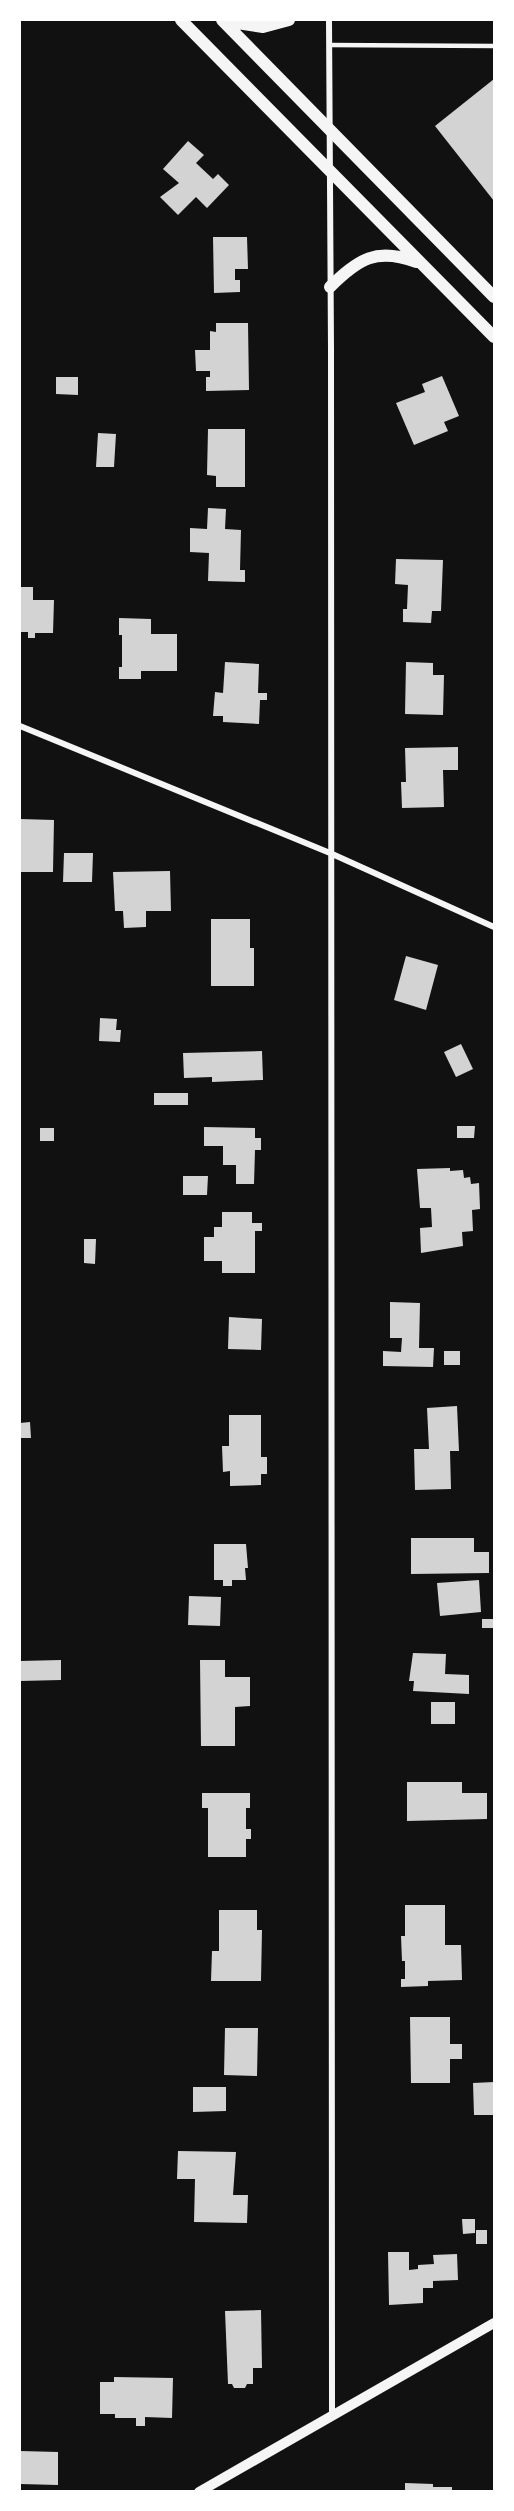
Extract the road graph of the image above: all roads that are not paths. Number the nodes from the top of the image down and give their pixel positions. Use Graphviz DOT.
graph roads {
  1 [pos="181,20"];
  2 [pos="223,20"];
  3 [pos="289,20"];
  4 [pos="328,20"];
  5 [pos="329,45"];
  6 [pos="495,46"];
  7 [pos="329,129"];
  8 [pos="330,170"];
  9 [pos="422,264"];
  10 [pos="330,287"];
  11 [pos="495,297"];
  12 [pos="495,337"];
  13 [pos="20,726"];
  14 [pos="330,853"];
  15 [pos="495,927"];
  16 [pos="495,2323"];
  17 [pos="332,2416"];
  18 [pos="199,2492"];
  1 -- 8 [label="main road"];
  2 -- 3 [label="main road"];
  2 -- 7 [label="main road"];
  4 -- 5 [label="street"];
  5 -- 6 [label="lane"];
  5 -- 7 [label="street"];
  7 -- 8 [label="street"];
  7 -- 11 [label="main road"];
  8 -- 9 [label="main road"];
  8 -- 10 [label="street"];
  9 -- 10 [label="main road"];
  9 -- 12 [label="main road"];
  10 -- 14 [label="street"];
  13 -- 14 [label="street"];
  14 -- 15 [label="street"];
  14 -- 17 [label="street"];
  16 -- 17 [label="street"];
  17 -- 18 [label="street"];
}
